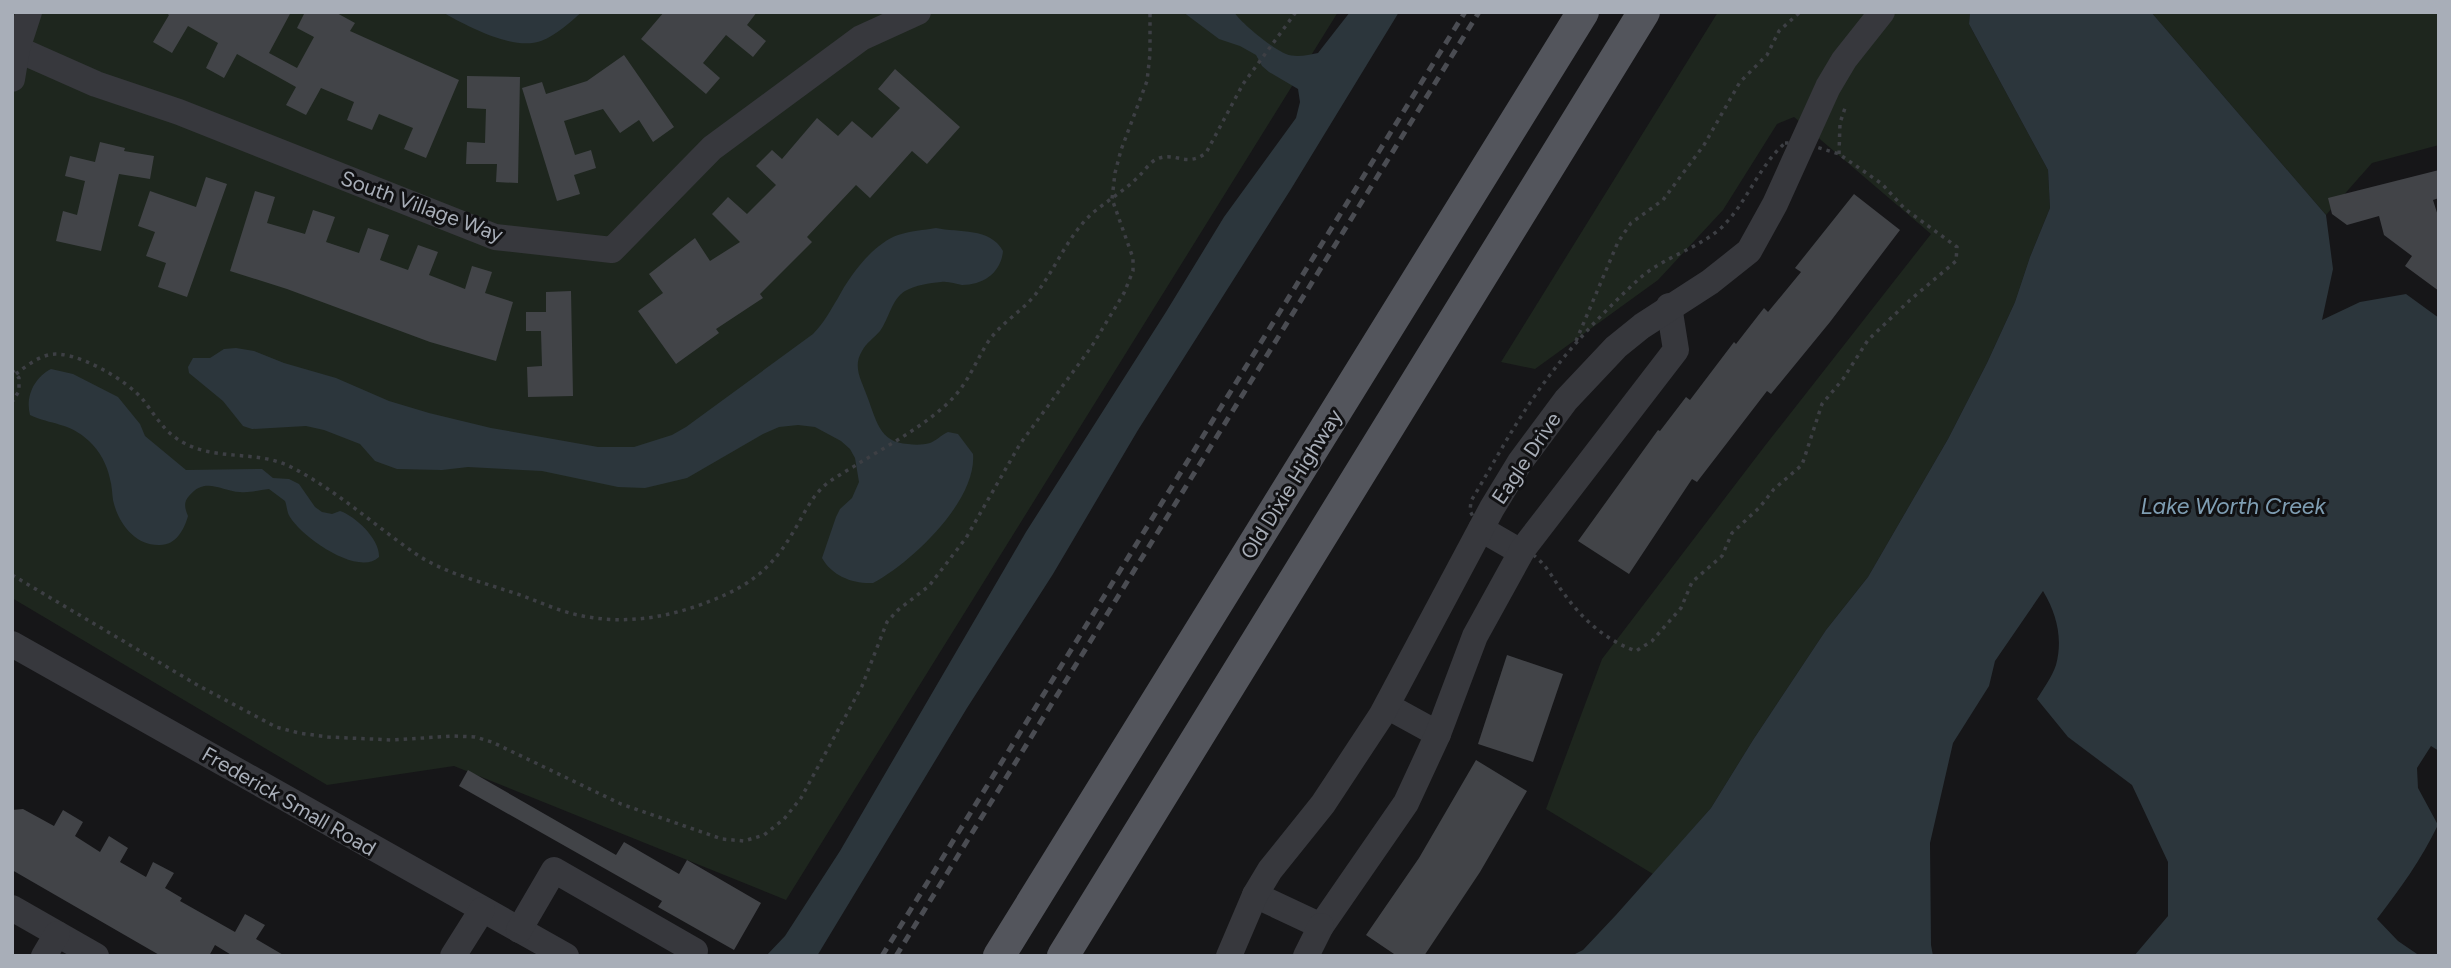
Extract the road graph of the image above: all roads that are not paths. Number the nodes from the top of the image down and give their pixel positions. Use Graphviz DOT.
graph roads {
  1 [pos="29,12"];
  2 [pos="1583,12"];
  3 [pos="1644,12"];
  4 [pos="1882,12"];
  5 [pos="902,16"];
  6 [pos="17,49"];
  7 [pos="12,79"];
  8 [pos="1669,306"];
  9 [pos="1482,527"];
  10 [pos="1522,550"];
  11 [pos="12,644"];
  12 [pos="1387,706"];
  13 [pos="1438,734"];
  14 [pos="1255,895"];
  15 [pos="12,908"];
  16 [pos="482,910"];
  17 [pos="1321,926"];
  18 [pos="519,930"];
  19 [pos="50,945"];
  20 [pos="695,951"];
  21 [pos="557,953"];
  22 [pos="96,956"];
  23 [pos="453,956"];
  24 [pos="999,956"];
  25 [pos="1063,956"];
  26 [pos="1229,956"];
  27 [pos="1306,956"];
  1 -- 6 [label="street"];
  2 -- 24 [label="main road, Old Dixie Highway"];
  3 -- 25 [label="main road"];
  4 -- 8 [label="street, Eagle Drive"];
  5 -- 6 [label="street, South Village Way"];
  6 -- 7 [label="street"];
  8 -- 9 [label="street, Eagle Drive"];
  8 -- 10 [label="street"];
  9 -- 10 [label="street"];
  9 -- 12 [label="street, Eagle Drive"];
  10 -- 13 [label="street"];
  11 -- 16 [label="street, Frederick Small Road"];
  12 -- 13 [label="street"];
  12 -- 14 [label="street, Eagle Drive"];
  13 -- 17 [label="street"];
  14 -- 17 [label="street"];
  14 -- 26 [label="street, Eagle Drive"];
  15 -- 19 [label="street"];
  16 -- 18 [label="street, Frederick Small Road"];
  16 -- 23 [label="street"];
  17 -- 27 [label="street"];
  18 -- 20 [label="street"];
  18 -- 21 [label="street, Frederick Small Road"];
  19 -- 22 [label="street"];
}
